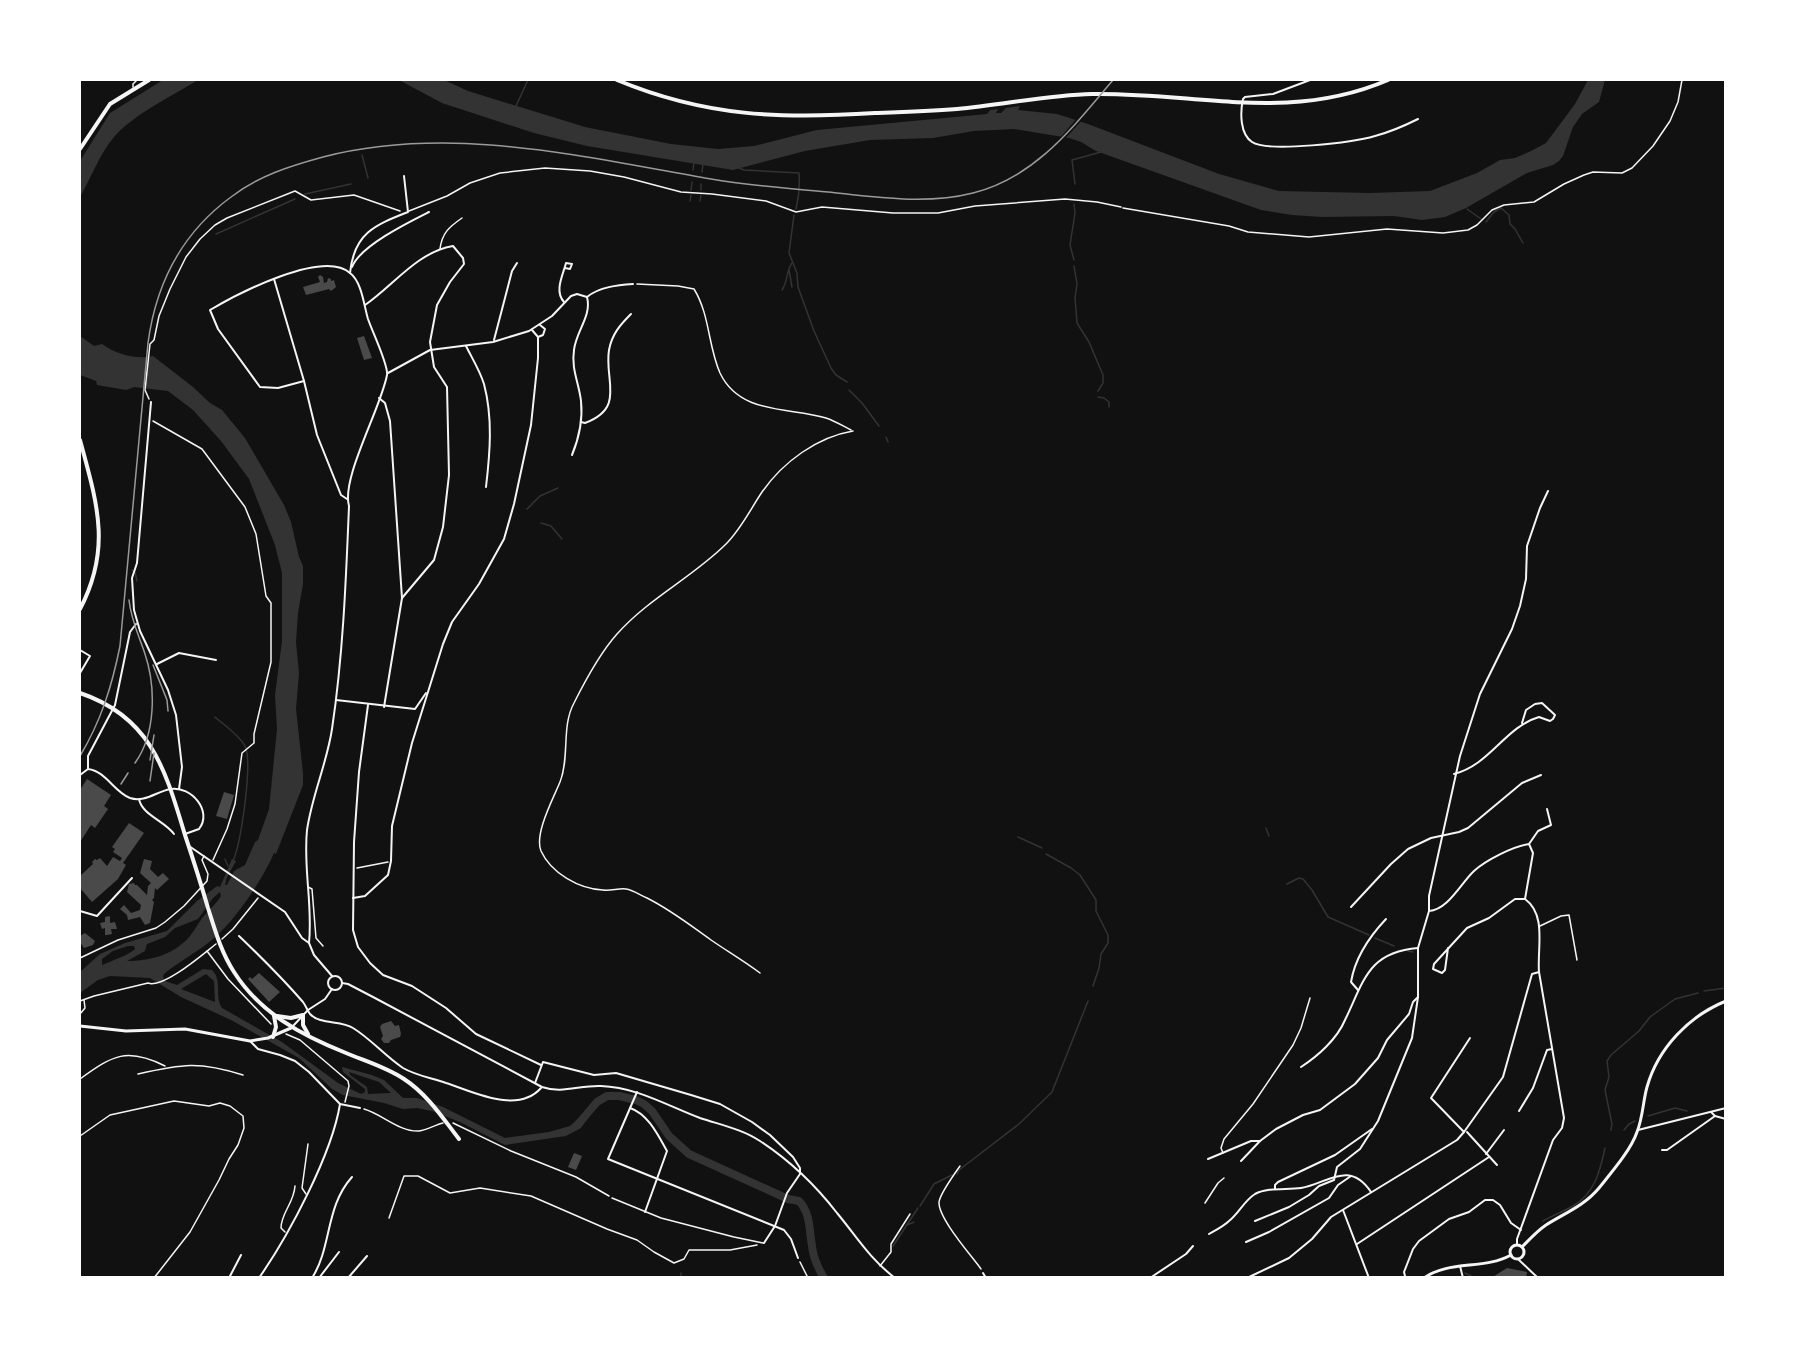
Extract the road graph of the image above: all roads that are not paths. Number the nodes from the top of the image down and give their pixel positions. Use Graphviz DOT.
graph roads {
  1 [pos="137,80"];
  2 [pos="149,80"];
  3 [pos="617,80"];
  4 [pos="1310,80"];
  5 [pos="1388,80"];
  6 [pos="133,88"];
  7 [pos="1242,103"];
  8 [pos="1418,119"];
  9 [pos="80,149"];
  10 [pos="404,176"];
  11 [pos="1121,207"];
  12 [pos="407,212"];
  13 [pos="429,212"];
  14 [pos="462,218"];
  15 [pos="439,250"];
  16 [pos="517,263"];
  17 [pos="565,268"];
  18 [pos="350,273"];
  19 [pos="274,279"];
  20 [pos="633,284"];
  21 [pos="587,297"];
  22 [pos="564,302"];
  23 [pos="364,306"];
  24 [pos="631,314"];
  25 [pos="541,326"];
  26 [pos="532,330"];
  27 [pos="538,337"];
  28 [pos="493,342"];
  29 [pos="466,346"];
  30 [pos="430,350"];
  31 [pos="388,373"];
  32 [pos="304,381"];
  33 [pos="379,398"];
  34 [pos="151,402"];
  35 [pos="581,422"];
  36 [pos="80,440"];
  37 [pos="572,455"];
  38 [pos="486,487"];
  39 [pos="1548,491"];
  40 [pos="347,500"];
  41 [pos="402,598"];
  42 [pos="80,609"];
  43 [pos="137,623"];
  44 [pos="80,650"];
  45 [pos="216,660"];
  46 [pos="157,664"];
  47 [pos="80,673"];
  48 [pos="428,691"];
  49 [pos="80,693"];
  50 [pos="335,700"];
  51 [pos="368,705"];
  52 [pos="384,707"];
  53 [pos="1522,723"];
  54 [pos="88,769"];
  55 [pos="1455,774"];
  56 [pos="80,775"];
  57 [pos="1541,775"];
  58 [pos="179,789"];
  59 [pos="139,799"];
  60 [pos="1547,808"];
  61 [pos="174,834"];
  62 [pos="185,834"];
  63 [pos="1443,835"];
  64 [pos="1530,844"];
  65 [pos="189,846"];
  66 [pos="204,856"];
  67 [pos="132,878"];
  68 [pos="308,887"];
  69 [pos="353,898"];
  70 [pos="1525,899"];
  71 [pos="1351,907"];
  72 [pos="80,911"];
  73 [pos="1429,911"];
  74 [pos="1386,919"];
  75 [pos="1539,926"];
  76 [pos="239,936"];
  77 [pos="309,943"];
  78 [pos="323,946"];
  79 [pos="1418,948"];
  80 [pos="1448,948"];
  81 [pos="80,958"];
  82 [pos="1577,960"];
  83 [pos="1539,972"];
  84 [pos="332,976"];
  85 [pos="342,983"];
  86 [pos="332,989"];
  87 [pos="1358,990"];
  88 [pos="1418,997"];
  89 [pos="1310,998"];
  90 [pos="1725,1001"];
  91 [pos="308,1010"];
  92 [pos="303,1015"];
  93 [pos="274,1016"];
  94 [pos="80,1026"];
  95 [pos="291,1028"];
  96 [pos="273,1036"];
  97 [pos="310,1037"];
  98 [pos="1470,1038"];
  99 [pos="250,1041"];
  100 [pos="1552,1049"];
  101 [pos="541,1065"];
  102 [pos="166,1067"];
  103 [pos="1301,1067"];
  104 [pos="138,1074"];
  105 [pos="243,1075"];
  106 [pos="80,1079"];
  107 [pos="535,1083"];
  108 [pos="542,1087"];
  109 [pos="637,1092"];
  110 [pos="340,1104"];
  111 [pos="631,1106"];
  112 [pos="360,1108"];
  113 [pos="1725,1108"];
  114 [pos="1519,1111"];
  115 [pos="1711,1112"];
  116 [pos="1715,1116"];
  117 [pos="1725,1119"];
  118 [pos="1373,1128"];
  119 [pos="1504,1130"];
  120 [pos="1638,1130"];
  121 [pos="1465,1131"];
  122 [pos="459,1139"];
  123 [pos="1260,1141"];
  124 [pos="308,1144"];
  125 [pos="1662,1150"];
  126 [pos="1223,1153"];
  127 [pos="1487,1156"];
  128 [pos="1208,1159"];
  129 [pos="1240,1161"];
  130 [pos="1497,1165"];
  131 [pos="800,1174"];
  132 [pos="1334,1176"];
  133 [pos="1351,1176"];
  134 [pos="352,1177"];
  135 [pos="658,1178"];
  136 [pos="295,1186"];
  137 [pos="1275,1189"];
  138 [pos="1371,1192"];
  139 [pos="306,1194"];
  140 [pos="612,1198"];
  141 [pos="1343,1210"];
  142 [pos="645,1212"];
  143 [pos="910,1214"];
  144 [pos="1255,1221"];
  145 [pos="775,1226"];
  146 [pos="1521,1230"];
  147 [pos="286,1233"];
  148 [pos="1209,1234"];
  149 [pos="1246,1242"];
  150 [pos="764,1243"];
  151 [pos="1357,1244"];
  152 [pos="1516,1245"];
  153 [pos="1194,1246"];
  154 [pos="1522,1247"];
  155 [pos="339,1252"];
  156 [pos="241,1255"];
  157 [pos="1511,1255"];
  158 [pos="367,1256"];
  159 [pos="798,1258"];
  160 [pos="1519,1260"];
  161 [pos="880,1266"];
  162 [pos="1460,1266"];
  163 [pos="983,1273"];
  164 [pos="1405,1276"];
  165 [pos="229,1278"];
  166 [pos="259,1278"];
  167 [pos="312,1278"];
  168 [pos="319,1278"];
  169 [pos="348,1278"];
  170 [pos="895,1278"];
  171 [pos="986,1278"];
  172 [pos="1150,1278"];
  173 [pos="1247,1278"];
  174 [pos="1369,1278"];
  175 [pos="1399,1278"];
  176 [pos="1411,1278"];
  177 [pos="1424,1278"];
  178 [pos="1463,1278"];
  179 [pos="1538,1278"];
  1 -- 6 [label="lane"];
  2 -- 6 [label="main road"];
  3 -- 7 [label="main road"];
  4 -- 7 [label="street"];
  5 -- 7 [label="main road"];
  6 -- 9 [label="main road"];
  7 -- 8 [label="street"];
  10 -- 12 [label="street"];
  11 -- 12 [label="lane"];
  12 -- 18 [label="street"];
  13 -- 18 [label="street"];
  14 -- 15 [label="lane"];
  15 -- 23 [label="street"];
  15 -- 30 [label="street"];
  16 -- 28 [label="street"];
  17 -- 22 [label="street"];
  18 -- 19 [label="street"];
  18 -- 23 [label="street"];
  19 -- 32 [label="street"];
  19 -- 32 [label="street"];
  20 -- 21 [label="street"];
  21 -- 22 [label="street"];
  21 -- 35 [label="street"];
  22 -- 25 [label="street"];
  23 -- 31 [label="street"];
  24 -- 35 [label="street"];
  25 -- 26 [label="street"];
  25 -- 27 [label="street"];
  26 -- 27 [label="street"];
  26 -- 28 [label="street"];
  27 -- 48 [label="street"];
  28 -- 29 [label="street"];
  29 -- 30 [label="street"];
  29 -- 38 [label="street"];
  30 -- 31 [label="street"];
  30 -- 41 [label="street"];
  31 -- 33 [label="street"];
  32 -- 40 [label="street"];
  33 -- 40 [label="street"];
  33 -- 41 [label="street"];
  34 -- 43 [label="street"];
  35 -- 37 [label="street"];
  36 -- 42 [label="main road"];
  39 -- 55 [label="street"];
  40 -- 50 [label="street"];
  41 -- 52 [label="street"];
  43 -- 46 [label="street"];
  43 -- 54 [label="street"];
  44 -- 47 [label="street"];
  45 -- 46 [label="street"];
  46 -- 58 [label="street"];
  48 -- 52 [label="street"];
  48 -- 69 [label="street"];
  49 -- 62 [label="main road"];
  50 -- 51 [label="street"];
  50 -- 68 [label="street"];
  51 -- 52 [label="street"];
  51 -- 69 [label="street"];
  53 -- 53 [label="street"];
  53 -- 55 [label="street"];
  54 -- 56 [label="street"];
  54 -- 59 [label="street"];
  55 -- 63 [label="street"];
  57 -- 63 [label="street"];
  58 -- 59 [label="street"];
  58 -- 62 [label="street"];
  59 -- 61 [label="street"];
  60 -- 64 [label="street"];
  62 -- 65 [label="main road"];
  63 -- 71 [label="street"];
  63 -- 73 [label="street"];
  64 -- 70 [label="street"];
  64 -- 73 [label="street"];
  65 -- 66 [label="street"];
  65 -- 93 [label="main road"];
  66 -- 77 [label="street"];
  66 -- 81 [label="lane"];
  67 -- 72 [label="street"];
  68 -- 77 [label="street"];
  68 -- 78 [label="lane"];
  69 -- 101 [label="street"];
  70 -- 75 [label="street"];
  70 -- 80 [label="street"];
  73 -- 79 [label="street"];
  74 -- 87 [label="street"];
  75 -- 82 [label="lane"];
  75 -- 83 [label="street"];
  76 -- 91 [label="street"];
  77 -- 84 [label="street"];
  79 -- 87 [label="street"];
  79 -- 88 [label="street"];
  80 -- 80 [label="street"];
  83 -- 100 [label="street"];
  83 -- 121 [label="street"];
  84 -- 85 [label="street"];
  84 -- 86 [label="street"];
  85 -- 86 [label="street"];
  85 -- 107 [label="street"];
  86 -- 91 [label="street"];
  87 -- 103 [label="street"];
  88 -- 118 [label="street"];
  88 -- 123 [label="street"];
  89 -- 126 [label="lane"];
  90 -- 120 [label="street"];
  91 -- 92 [label="street"];
  91 -- 108 [label="street"];
  92 -- 93 [label="main road"];
  92 -- 95 [label="street"];
  92 -- 97 [label="main road"];
  93 -- 95 [label="main road"];
  93 -- 96 [label="main road"];
  94 -- 99 [label="street"];
  95 -- 96 [label="street"];
  95 -- 97 [label="main road"];
  96 -- 99 [label="street"];
  97 -- 122 [label="main road"];
  98 -- 121 [label="street"];
  99 -- 110 [label="street"];
  100 -- 114 [label="street"];
  100 -- 146 [label="street"];
  101 -- 107 [label="street"];
  101 -- 131 [label="street"];
  102 -- 104 [label="lane"];
  102 -- 105 [label="lane"];
  102 -- 106 [label="lane"];
  107 -- 108 [label="street"];
  108 -- 109 [label="street"];
  109 -- 111 [label="street"];
  109 -- 131 [label="street"];
  110 -- 112 [label="street"];
  110 -- 139 [label="street"];
  111 -- 135 [label="street"];
  111 -- 135 [label="street"];
  113 -- 115 [label="street"];
  115 -- 116 [label="street"];
  115 -- 120 [label="street"];
  116 -- 117 [label="street"];
  116 -- 125 [label="street"];
  118 -- 132 [label="street"];
  118 -- 137 [label="street"];
  119 -- 127 [label="street"];
  120 -- 154 [label="street"];
  121 -- 127 [label="street"];
  121 -- 138 [label="street"];
  123 -- 126 [label="street"];
  123 -- 129 [label="street"];
  124 -- 139 [label="lane"];
  126 -- 128 [label="street"];
  127 -- 130 [label="street"];
  127 -- 151 [label="street"];
  131 -- 145 [label="street"];
  131 -- 161 [label="street"];
  132 -- 133 [label="street"];
  132 -- 137 [label="street"];
  132 -- 144 [label="street"];
  133 -- 138 [label="street"];
  133 -- 149 [label="street"];
  134 -- 167 [label="street"];
  135 -- 142 [label="street"];
  135 -- 145 [label="street"];
  136 -- 147 [label="lane"];
  137 -- 148 [label="street"];
  138 -- 141 [label="street"];
  139 -- 147 [label="street"];
  140 -- 142 [label="lane"];
  141 -- 151 [label="street"];
  141 -- 173 [label="street"];
  142 -- 150 [label="lane"];
  143 -- 161 [label="lane"];
  145 -- 150 [label="street"];
  145 -- 159 [label="street"];
  146 -- 152 [label="street"];
  146 -- 164 [label="street"];
  147 -- 166 [label="street"];
  151 -- 174 [label="street"];
  152 -- 154 [label="street"];
  152 -- 157 [label="street"];
  153 -- 172 [label="street"];
  154 -- 160 [label="street"];
  155 -- 168 [label="street"];
  156 -- 165 [label="street"];
  157 -- 160 [label="street"];
  157 -- 162 [label="street"];
  158 -- 169 [label="street"];
  160 -- 179 [label="street"];
  161 -- 170 [label="street"];
  162 -- 177 [label="street"];
  162 -- 178 [label="street"];
  163 -- 171 [label="street"];
  164 -- 175 [label="street"];
  164 -- 176 [label="street"];
}
